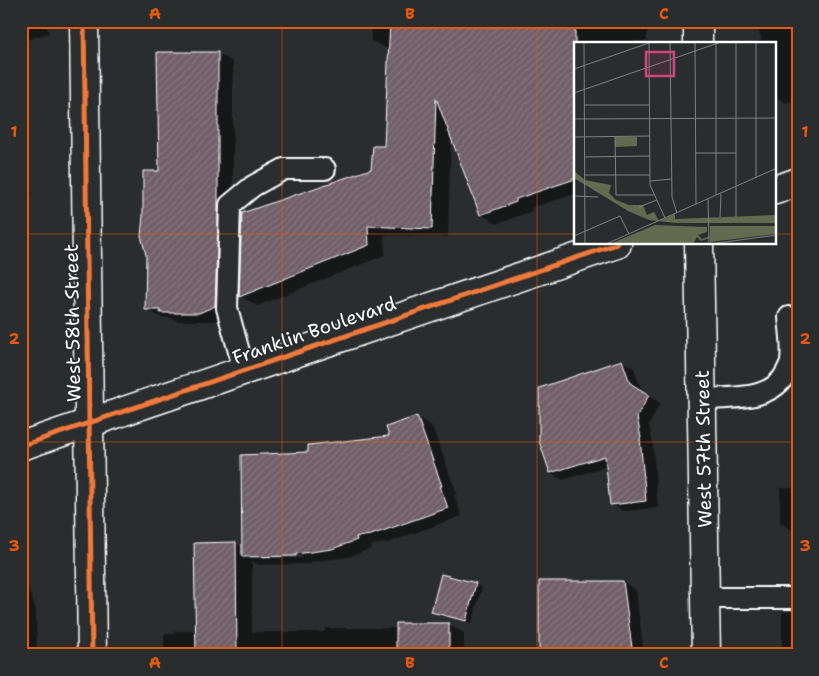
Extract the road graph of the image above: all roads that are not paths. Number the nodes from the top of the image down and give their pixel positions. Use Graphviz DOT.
graph roads {
  1 [pos="84,21"];
  2 [pos="698,21"];
  3 [pos="698,42"];
  4 [pos="325,170"];
  5 [pos="798,182"];
  6 [pos="776,190"];
  7 [pos="614,245"];
  8 [pos="699,245"];
  9 [pos="790,317"];
  10 [pos="244,370"];
  11 [pos="702,399"];
  12 [pos="88,423"];
  13 [pos="21,446"];
  14 [pos="706,598"];
  15 [pos="798,598"];
  16 [pos="92,655"];
  17 [pos="706,655"];
  1 -- 12 [label="street, West 58th Street"];
  2 -- 3 [label="street"];
  4 -- 10 [label="lane"];
  5 -- 6 [label="street"];
  7 -- 10 [label="street, Franklin Boulevard"];
  8 -- 11 [label="street, West 57th Street"];
  9 -- 11 [label="lane"];
  10 -- 12 [label="street, Franklin Boulevard"];
  11 -- 14 [label="street, West 57th Street"];
  12 -- 13 [label="street, Franklin Boulevard"];
  12 -- 16 [label="street, West 58th Street"];
  14 -- 15 [label="lane"];
  14 -- 17 [label="street, West 57th Street"];
}
